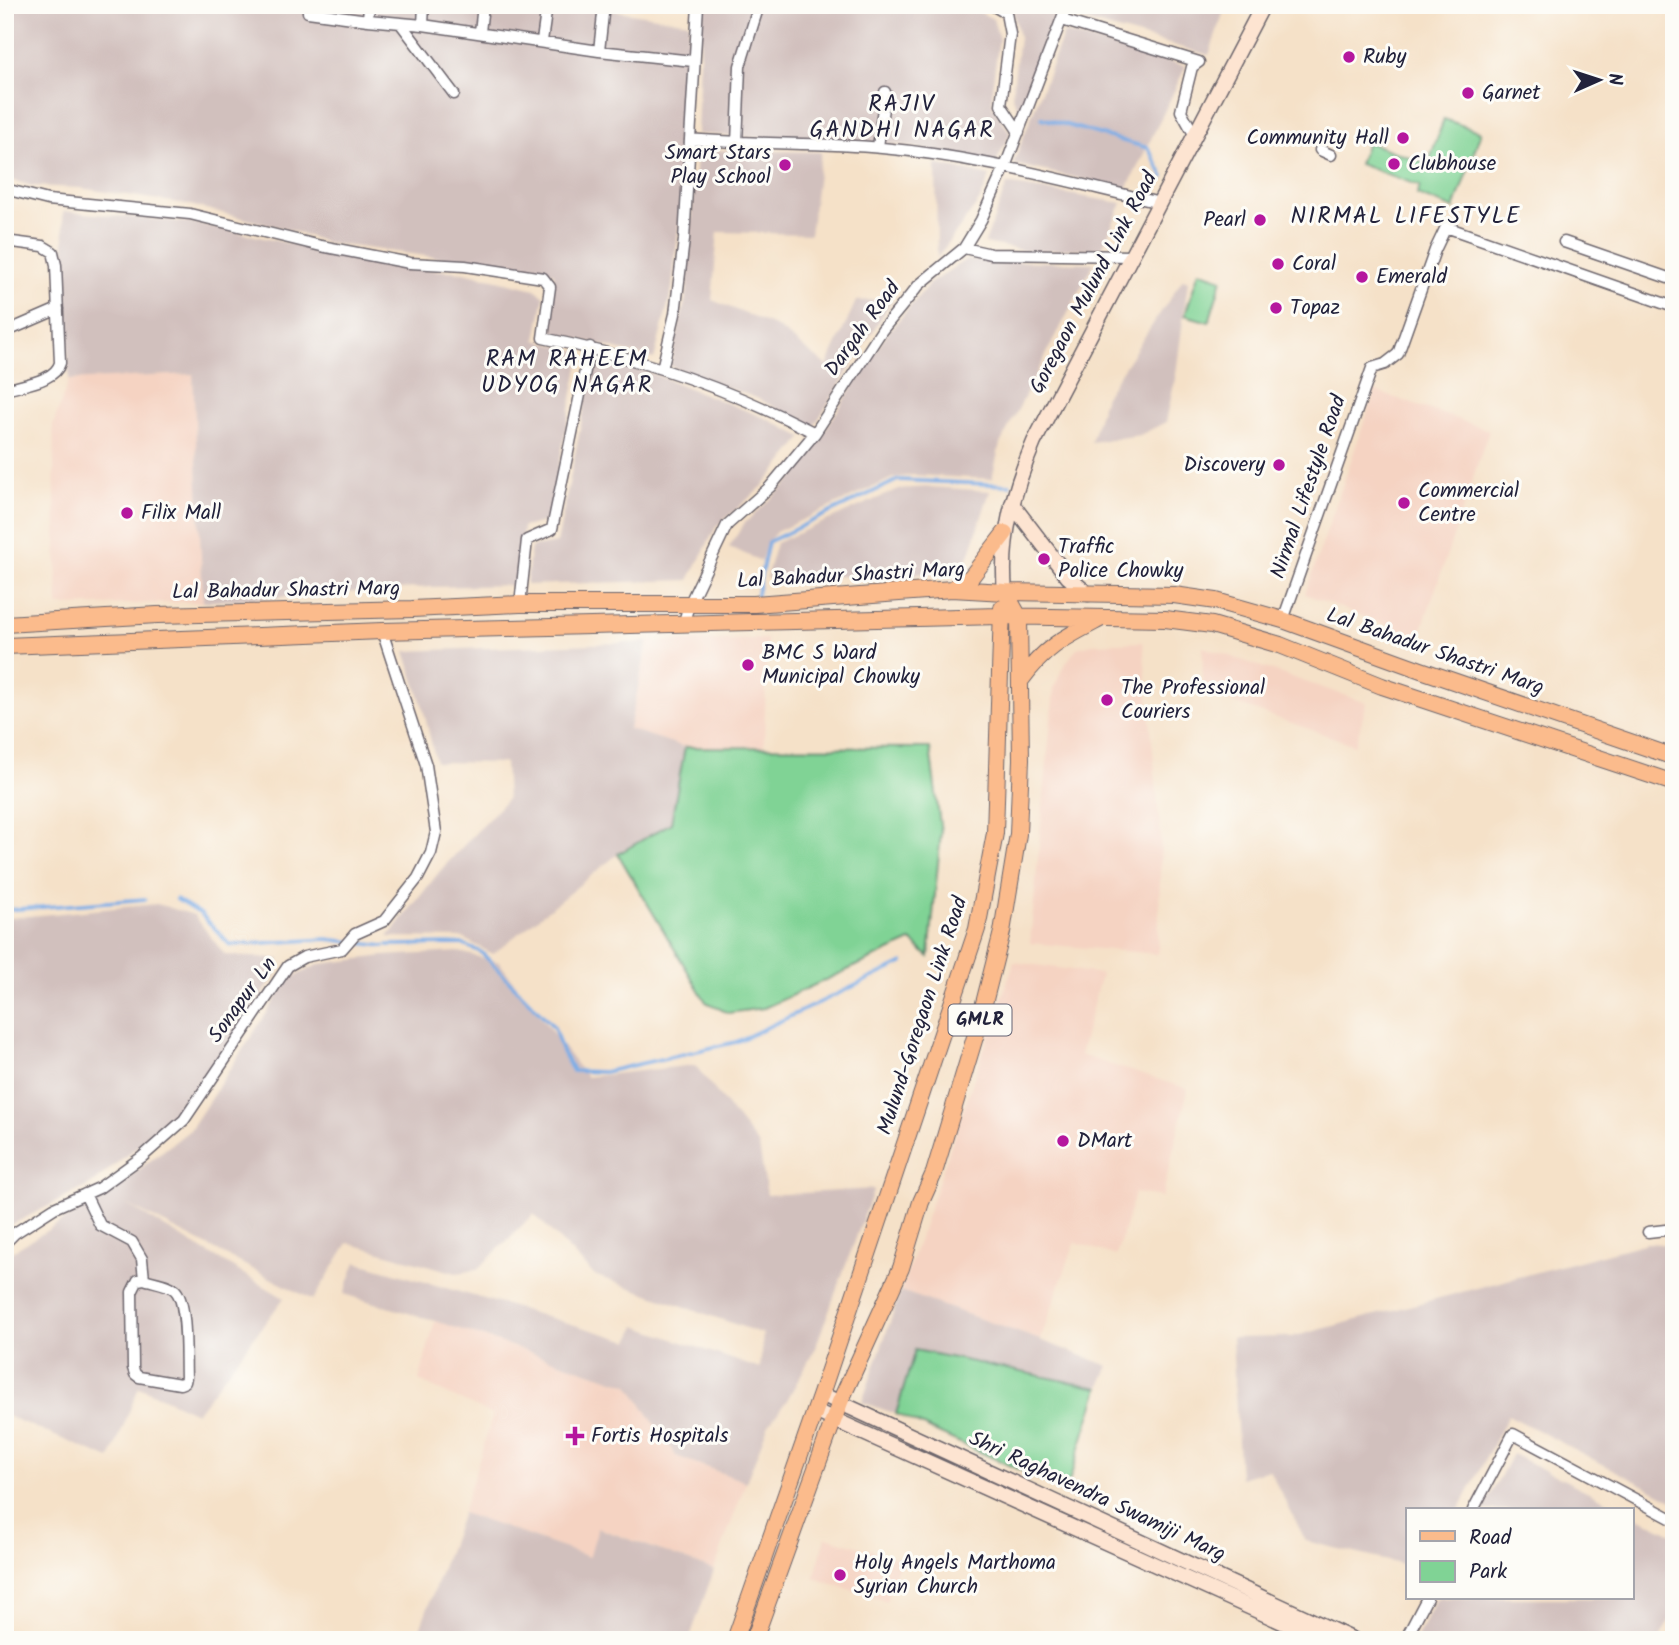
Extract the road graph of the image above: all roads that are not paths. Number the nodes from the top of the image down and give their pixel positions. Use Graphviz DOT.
graph roads {
  1 [pos="308,5"];
  2 [pos="369,5"];
  3 [pos="424,5"];
  4 [pos="483,5"];
  5 [pos="547,5"];
  6 [pos="604,5"];
  7 [pos="698,5"];
  8 [pos="759,5"];
  9 [pos="992,5"];
  10 [pos="1067,5"];
  11 [pos="1263,5"];
  12 [pos="368,20"];
  13 [pos="1062,20"];
  14 [pos="401,24"];
  15 [pos="423,25"];
  16 [pos="480,32"];
  17 [pos="542,41"];
  18 [pos="599,51"];
  19 [pos="693,61"];
  20 [pos="885,92"];
  21 [pos="454,94"];
  22 [pos="1019,132"];
  23 [pos="1194,134"];
  24 [pos="690,139"];
  25 [pos="737,144"];
  26 [pos="878,147"];
  27 [pos="1005,167"];
  28 [pos="5,189"];
  29 [pos="1160,203"];
  30 [pos="5,241"];
  31 [pos="1564,242"];
  32 [pos="964,248"];
  33 [pos="1132,256"];
  34 [pos="1674,280"];
  35 [pos="1674,307"];
  36 [pos="58,309"];
  37 [pos="5,332"];
  38 [pos="590,347"];
  39 [pos="662,369"];
  40 [pos="9,389"];
  41 [pos="815,433"];
  42 [pos="1012,504"];
  43 [pos="1006,533"];
  44 [pos="952,589"];
  45 [pos="1005,592"];
  46 [pos="1088,594"];
  47 [pos="520,604"];
  48 [pos="688,605"];
  49 [pos="1000,616"];
  50 [pos="1020,617"];
  51 [pos="1102,618"];
  52 [pos="1283,620"];
  53 [pos="5,624"];
  54 [pos="683,625"];
  55 [pos="382,631"];
  56 [pos="1313,631"];
  57 [pos="5,646"];
  58 [pos="1304,654"];
  59 [pos="1021,680"];
  60 [pos="997,756"];
  61 [pos="1674,757"];
  62 [pos="1021,759"];
  63 [pos="1674,783"];
  64 [pos="85,1194"];
  65 [pos="1674,1229"];
  66 [pos="1648,1231"];
  67 [pos="5,1242"];
  68 [pos="144,1279"];
  69 [pos="821,1394"];
  70 [pos="841,1402"];
  71 [pos="815,1411"];
  72 [pos="834,1420"];
  73 [pos="956,1455"];
  74 [pos="972,1462"];
  75 [pos="949,1472"];
  76 [pos="966,1479"];
  77 [pos="1069,1507"];
  78 [pos="1474,1508"];
  79 [pos="1674,1520"];
  80 [pos="1062,1523"];
  81 [pos="1153,1546"];
  82 [pos="1147,1561"];
  83 [pos="1229,1590"];
  84 [pos="1426,1600"];
  85 [pos="1290,1618"];
  86 [pos="735,1640"];
  87 [pos="754,1640"];
  88 [pos="1322,1640"];
  89 [pos="1354,1640"];
  90 [pos="1405,1640"];
  1 -- 12 [label="street"];
  2 -- 12 [label="street"];
  3 -- 15 [label="street"];
  4 -- 16 [label="street"];
  5 -- 17 [label="street"];
  6 -- 18 [label="street"];
  7 -- 19 [label="street"];
  8 -- 25 [label="street"];
  9 -- 22 [label="street"];
  10 -- 13 [label="street, Dargah Road"];
  11 -- 23 [label="street, Goregaon Mulund Link Road"];
  12 -- 14 [label="street"];
  13 -- 22 [label="street, Dargah Road"];
  13 -- 23 [label="street"];
  14 -- 15 [label="street"];
  14 -- 21 [label="street"];
  15 -- 16 [label="street"];
  16 -- 17 [label="street"];
  17 -- 18 [label="street"];
  18 -- 19 [label="street"];
  19 -- 24 [label="street"];
  20 -- 26 [label="street"];
  22 -- 27 [label="street, Dargah Road"];
  23 -- 29 [label="street, Goregaon Mulund Link Road"];
  24 -- 25 [label="street"];
  24 -- 39 [label="street"];
  25 -- 26 [label="street"];
  26 -- 27 [label="street"];
  27 -- 29 [label="street"];
  27 -- 32 [label="street, Dargah Road"];
  28 -- 38 [label="street"];
  29 -- 33 [label="street, Goregaon Mulund Link Road"];
  30 -- 36 [label="street"];
  31 -- 34 [label="street"];
  32 -- 33 [label="street"];
  32 -- 41 [label="street, Dargah Road"];
  33 -- 42 [label="street, Goregaon Mulund Link Road"];
  35 -- 52 [label="street, Nirmal Lifestyle Road"];
  36 -- 37 [label="street"];
  36 -- 40 [label="street"];
  38 -- 39 [label="street"];
  38 -- 47 [label="street"];
  39 -- 41 [label="street"];
  41 -- 48 [label="street, Dargah Road"];
  42 -- 43 [label="street, Goregaon Mulund Link Road"];
  42 -- 46 [label="street"];
  43 -- 44 [label="main road"];
  43 -- 45 [label="street, Goregaon Mulund Link Road"];
  44 -- 45 [label="main road, Lal Bahadur Shastri Marg"];
  44 -- 48 [label="main road, Lal Bahadur Shastri Marg"];
  45 -- 46 [label="main road, Lal Bahadur Shastri Marg"];
  45 -- 49 [label="main road, Mulund-Goregaon Link Road / GMLR"];
  45 -- 50 [label="main road"];
  46 -- 52 [label="main road, Lal Bahadur Shastri Marg"];
  47 -- 48 [label="main road, Lal Bahadur Shastri Marg"];
  47 -- 53 [label="main road, Lal Bahadur Shastri Marg"];
  48 -- 54 [label="street, Dargah Road"];
  49 -- 50 [label="main road, Lal Bahadur Shastri Marg"];
  49 -- 54 [label="main road, Lal Bahadur Shastri Marg"];
  49 -- 60 [label="main road, Mulund-Goregaon Link Road / GMLR"];
  50 -- 51 [label="main road, Lal Bahadur Shastri Marg"];
  50 -- 59 [label="main road, GMLR"];
  51 -- 58 [label="main road, Lal Bahadur Shastri Marg"];
  51 -- 59 [label="main road"];
  52 -- 56 [label="main road, Lal Bahadur Shastri Marg"];
  54 -- 55 [label="main road, Lal Bahadur Shastri Marg"];
  55 -- 57 [label="main road, Lal Bahadur Shastri Marg"];
  55 -- 64 [label="street, Sonapur Ln"];
  56 -- 58 [label="main road"];
  56 -- 61 [label="main road, Lal Bahadur Shastri Marg"];
  58 -- 63 [label="main road, Lal Bahadur Shastri Marg"];
  59 -- 62 [label="main road, GMLR"];
  60 -- 62 [label="main road"];
  60 -- 69 [label="main road, Mulund-Goregaon Link Road / GMLR"];
  62 -- 70 [label="main road, GMLR"];
  64 -- 67 [label="street, Sonapur Ln"];
  64 -- 68 [label="street"];
  65 -- 66 [label="street"];
  68 -- 68 [label="street"];
  69 -- 70 [label="street, Shri Raghavendra Swamiji Marg"];
  69 -- 71 [label="main road, Mulund-Goregaon Link Road / GMLR"];
  70 -- 72 [label="main road, GMLR"];
  70 -- 73 [label="street, Shri Raghavendra Swamiji Marg"];
  71 -- 72 [label="street, Shri Raghavendra Swamiji Marg"];
  71 -- 86 [label="main road, Mulund-Goregaon Link Road / GMLR"];
  72 -- 75 [label="street, Shri Raghavendra Swamiji Marg"];
  72 -- 87 [label="main road, GMLR"];
  73 -- 74 [label="street, Shri Raghavendra Swamiji Marg"];
  73 -- 75 [label="street"];
  74 -- 76 [label="street"];
  74 -- 77 [label="street, Shri Raghavendra Swamiji Marg"];
  75 -- 76 [label="street, Shri Raghavendra Swamiji Marg"];
  76 -- 80 [label="street, Shri Raghavendra Swamiji Marg"];
  77 -- 80 [label="street"];
  77 -- 81 [label="street, Shri Raghavendra Swamiji Marg"];
  78 -- 79 [label="street"];
  80 -- 82 [label="street, Shri Raghavendra Swamiji Marg"];
  81 -- 82 [label="street"];
  81 -- 83 [label="street, Shri Raghavendra Swamiji Marg"];
  82 -- 83 [label="street, Shri Raghavendra Swamiji Marg"];
  83 -- 85 [label="street, Shri Raghavendra Swamiji Marg"];
  84 -- 90 [label="street"];
  85 -- 88 [label="street, Shri Raghavendra Swamiji Marg"];
  85 -- 89 [label="street, Shri Raghavendra Swamiji Marg"];
}
